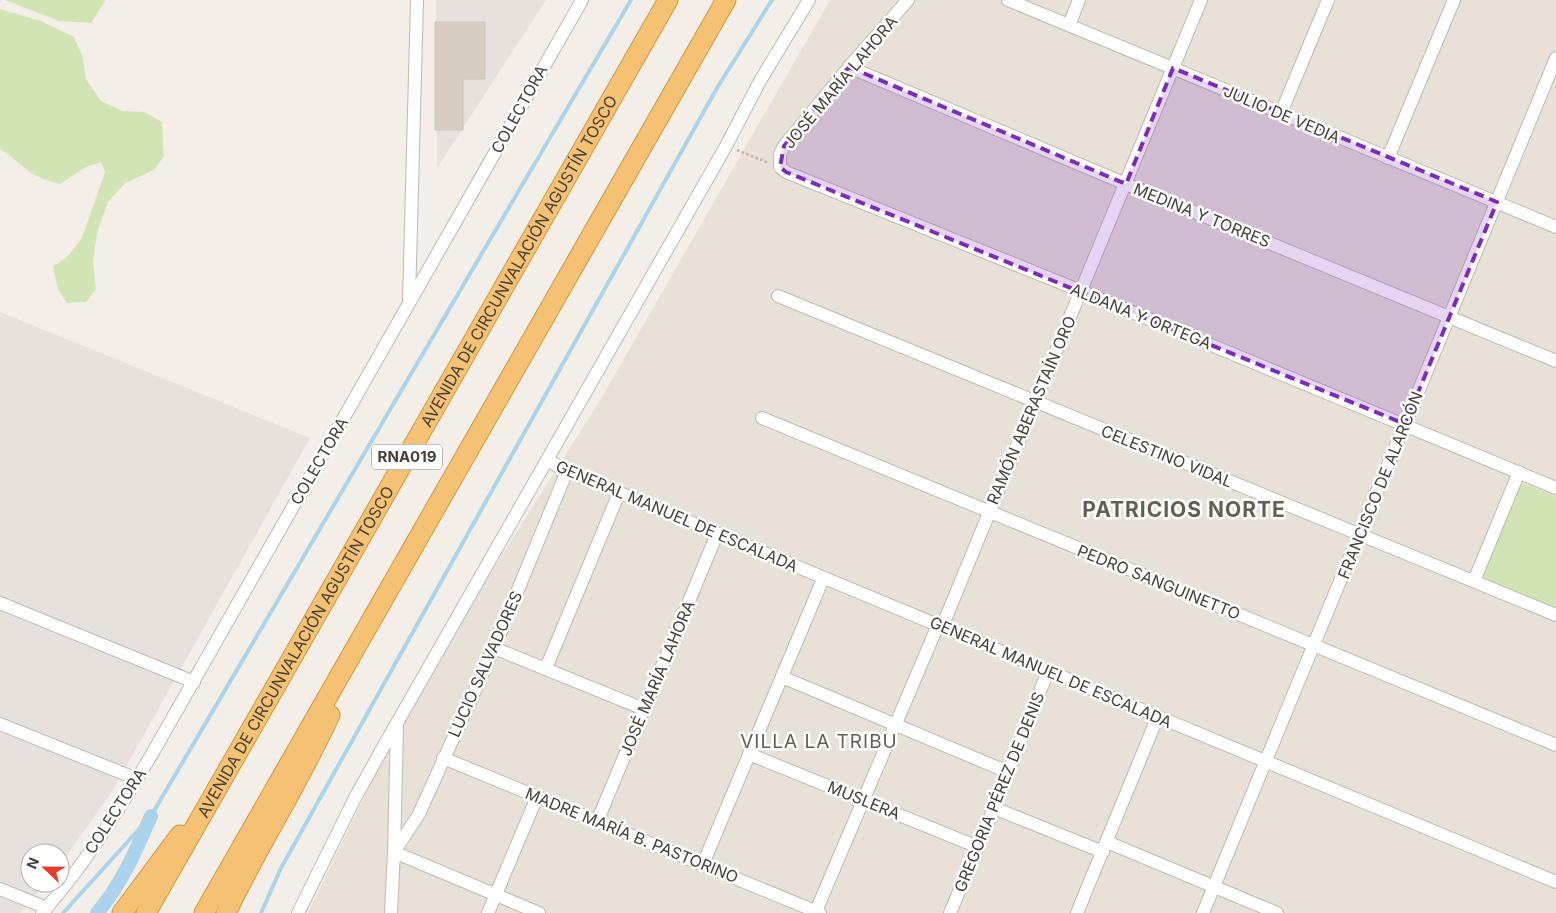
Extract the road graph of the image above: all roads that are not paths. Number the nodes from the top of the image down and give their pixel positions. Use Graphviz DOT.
graph roads {
  1 [pos="417,0"];
  2 [pos="582,0"];
  3 [pos="668,0"];
  4 [pos="726,0"];
  5 [pos="809,0"];
  6 [pos="908,0"];
  7 [pos="1008,0"];
  8 [pos="1079,0"];
  9 [pos="1201,0"];
  10 [pos="1328,0"];
  11 [pos="1454,0"];
  12 [pos="1069,25"];
  13 [pos="1556,58"];
  14 [pos="849,67"];
  15 [pos="1173,68"];
  16 [pos="1281,113"];
  17 [pos="1388,158"];
  18 [pos="780,167"];
  19 [pos="1126,184"];
  20 [pos="1496,202"];
  21 [pos="1556,227"];
  22 [pos="1081,291"];
  23 [pos="778,296"];
  24 [pos="409,302"];
  25 [pos="1449,317"];
  26 [pos="1556,360"];
  27 [pos="1035,402"];
  28 [pos="762,418"];
  29 [pos="1405,424"];
  30 [pos="547,460"];
  31 [pos="567,471"];
  32 [pos="1519,472"];
  33 [pos="1556,488"];
  34 [pos="619,493"];
  35 [pos="989,512"];
  36 [pos="717,534"];
  37 [pos="1360,534"];
  38 [pos="823,579"];
  39 [pos="1474,582"];
  40 [pos="0,603"];
  41 [pos="375,615"];
  42 [pos="1556,615"];
  43 [pos="940,626"];
  44 [pos="1314,645"];
  45 [pos="494,648"];
  46 [pos="546,668"];
  47 [pos="1048,671"];
  48 [pos="782,676"];
  49 [pos="194,682"];
  50 [pos="644,709"];
  51 [pos="1158,716"];
  52 [pos="397,723"];
  53 [pos="0,724"];
  54 [pos="896,725"];
  55 [pos="1556,746"];
  56 [pos="750,754"];
  57 [pos="443,758"];
  58 [pos="1266,762"];
  59 [pos="1008,772"];
  60 [pos="137,779"];
  61 [pos="218,787"];
  62 [pos="537,797"];
  63 [pos="864,799"];
  64 [pos="994,808"];
  65 [pos="597,822"];
  66 [pos="978,847"];
  67 [pos="1105,847"];
  68 [pos="394,852"];
  69 [pos="703,864"];
  70 [pos="1556,882"];
  71 [pos="1214,887"];
  72 [pos="0,889"];
  73 [pos="496,894"];
  74 [pos="44,910"];
  75 [pos="814,912"];
  76 [pos="122,913"];
  77 [pos="146,913"];
  78 [pos="204,913"];
  79 [pos="226,913"];
  80 [pos="298,913"];
  81 [pos="391,913"];
  82 [pos="488,913"];
  83 [pos="539,913"];
  84 [pos="950,913"];
  85 [pos="1077,913"];
  86 [pos="1203,913"];
  87 [pos="1276,913"];
  1 -- 24 [label="street"];
  2 -- 24 [label="street, COLECTORA"];
  3 -- 61 [label="highway, AVENIDA DE CIRCUNVALACIÓN AGUSTÍN TOSCO / RNA019"];
  4 -- 41 [label="highway, RNA019"];
  5 -- 30 [label="street"];
  6 -- 14 [label="street, JOSÉ MARÍA LAHORA"];
  7 -- 12 [label="street, JULIO DE VEDIA"];
  8 -- 12 [label="street"];
  9 -- 15 [label="street, RAMÓN ABERASTAÍN ORO"];
  10 -- 16 [label="street"];
  11 -- 17 [label="street"];
  12 -- 15 [label="street, JULIO DE VEDIA"];
  13 -- 20 [label="street, FRANCISCO DE ALARCÓN"];
  14 -- 18 [label="street, JOSÉ MARÍA LAHORA"];
  14 -- 19 [label="street, MEDINA Y TORRES"];
  15 -- 16 [label="street, JULIO DE VEDIA"];
  15 -- 19 [label="street, RAMÓN ABERASTAÍN ORO"];
  16 -- 17 [label="street, JULIO DE VEDIA"];
  17 -- 20 [label="street, JULIO DE VEDIA"];
  18 -- 22 [label="street, ALDANA Y ORTEGA"];
  19 -- 22 [label="street, RAMÓN ABERASTAÍN ORO"];
  19 -- 25 [label="street, MEDINA Y TORRES"];
  20 -- 21 [label="street, JULIO DE VEDIA"];
  20 -- 25 [label="street, FRANCISCO DE ALARCÓN"];
  22 -- 27 [label="street, RAMÓN ABERASTAÍN ORO"];
  22 -- 29 [label="street, ALDANA Y ORTEGA"];
  23 -- 27 [label="street, CELESTINO VIDAL"];
  24 -- 49 [label="street, COLECTORA"];
  25 -- 26 [label="street, MEDINA Y TORRES"];
  25 -- 29 [label="street, FRANCISCO DE ALARCÓN"];
  27 -- 35 [label="street, RAMÓN ABERASTAÍN ORO"];
  27 -- 37 [label="street, CELESTINO VIDAL"];
  28 -- 35 [label="street, PEDRO SANGUINETTO"];
  29 -- 32 [label="street, ALDANA Y ORTEGA"];
  29 -- 37 [label="street, FRANCISCO DE ALARCÓN"];
  30 -- 31 [label="street, GENERAL MANUEL DE ESCALADA"];
  30 -- 52 [label="street"];
  31 -- 34 [label="street, GENERAL MANUEL DE ESCALADA"];
  31 -- 45 [label="street, LUCIO SALVADORES"];
  32 -- 33 [label="street, ALDANA Y ORTEGA"];
  32 -- 39 [label="street"];
  34 -- 36 [label="street, GENERAL MANUEL DE ESCALADA"];
  34 -- 46 [label="street"];
  35 -- 43 [label="street, RAMÓN ABERASTAÍN ORO"];
  35 -- 44 [label="street, PEDRO SANGUINETTO"];
  36 -- 38 [label="street, GENERAL MANUEL DE ESCALADA"];
  36 -- 50 [label="street, JOSÉ MARÍA LAHORA"];
  37 -- 39 [label="street, CELESTINO VIDAL"];
  37 -- 44 [label="street, FRANCISCO DE ALARCÓN"];
  38 -- 43 [label="street, GENERAL MANUEL DE ESCALADA"];
  38 -- 48 [label="street"];
  39 -- 42 [label="street, CELESTINO VIDAL"];
  40 -- 49 [label="street"];
  41 -- 78 [label="highway, RNA019"];
  41 -- 79 [label="highway"];
  43 -- 47 [label="street, GENERAL MANUEL DE ESCALADA"];
  43 -- 54 [label="street, RAMÓN ABERASTAÍN ORO"];
  44 -- 55 [label="street, PEDRO SANGUINETTO"];
  44 -- 58 [label="street, FRANCISCO DE ALARCÓN"];
  45 -- 46 [label="street"];
  45 -- 57 [label="street, LUCIO SALVADORES"];
  46 -- 50 [label="street"];
  47 -- 51 [label="street, GENERAL MANUEL DE ESCALADA"];
  47 -- 59 [label="street, GREGORIA PÉREZ DE DENIS"];
  48 -- 54 [label="street"];
  48 -- 56 [label="street"];
  49 -- 60 [label="street, COLECTORA"];
  50 -- 65 [label="street, JOSÉ MARÍA LAHORA"];
  51 -- 58 [label="street, GENERAL MANUEL DE ESCALADA"];
  51 -- 67 [label="street"];
  52 -- 68 [label="street"];
  52 -- 80 [label="street"];
  53 -- 60 [label="street"];
  54 -- 59 [label="street"];
  54 -- 63 [label="street, RAMÓN ABERASTAÍN ORO"];
  56 -- 63 [label="street, MUSLERA"];
  56 -- 69 [label="street"];
  57 -- 62 [label="street, MADRE MARÍA B. PASTORINO"];
  57 -- 68 [label="street, LUCIO SALVADORES"];
  58 -- 70 [label="street, GENERAL MANUEL DE ESCALADA"];
  58 -- 71 [label="street, FRANCISCO DE ALARCÓN"];
  59 -- 64 [label="street, GREGORIA PÉREZ DE DENIS"];
  60 -- 74 [label="street, COLECTORA"];
  61 -- 76 [label="highway"];
  61 -- 77 [label="highway, AVENIDA DE CIRCUNVALACIÓN AGUSTÍN TOSCO / RNA019"];
  62 -- 65 [label="street, MADRE MARÍA B. PASTORINO"];
  62 -- 73 [label="street"];
  63 -- 66 [label="street, MUSLERA"];
  63 -- 75 [label="street, RAMÓN ABERASTAÍN ORO"];
  64 -- 66 [label="street, GREGORIA PÉREZ DE DENIS"];
  64 -- 67 [label="street"];
  65 -- 69 [label="street, MADRE MARÍA B. PASTORINO"];
  66 -- 84 [label="street, GREGORIA PÉREZ DE DENIS"];
  67 -- 71 [label="street"];
  67 -- 85 [label="street"];
  68 -- 73 [label="street"];
  68 -- 81 [label="street"];
  69 -- 75 [label="street, MADRE MARÍA B. PASTORINO"];
  71 -- 86 [label="street, FRANCISCO DE ALARCÓN"];
  71 -- 87 [label="street"];
  72 -- 74 [label="street"];
  73 -- 82 [label="street"];
  73 -- 83 [label="street"];
}
